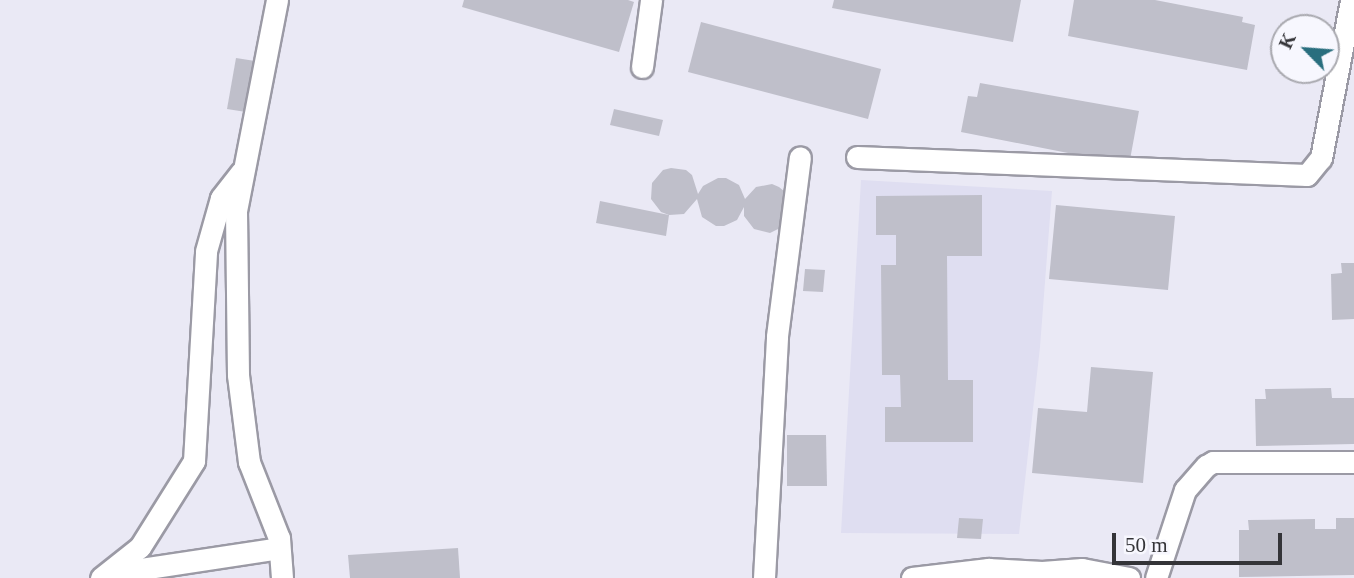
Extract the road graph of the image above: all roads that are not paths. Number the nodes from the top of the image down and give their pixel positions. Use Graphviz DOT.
graph roads {
  1 [pos="277,0"];
  2 [pos="652,0"];
  3 [pos="1351,0"];
  4 [pos="642,67"];
  5 [pos="800,157"];
  6 [pos="858,157"];
  7 [pos="244,167"];
  8 [pos="1354,462"];
  9 [pos="279,548"];
  10 [pos="103,576"];
  11 [pos="282,578"];
  12 [pos="764,578"];
  13 [pos="912,578"];
  14 [pos="1129,578"];
  15 [pos="1156,578"];
  1 -- 7 [label="street"];
  2 -- 4 [label="street"];
  3 -- 6 [label="street"];
  5 -- 12 [label="street"];
  7 -- 9 [label="street"];
  7 -- 10 [label="street"];
  8 -- 15 [label="street"];
  9 -- 10 [label="street"];
  9 -- 11 [label="street"];
  13 -- 14 [label="street"];
}
